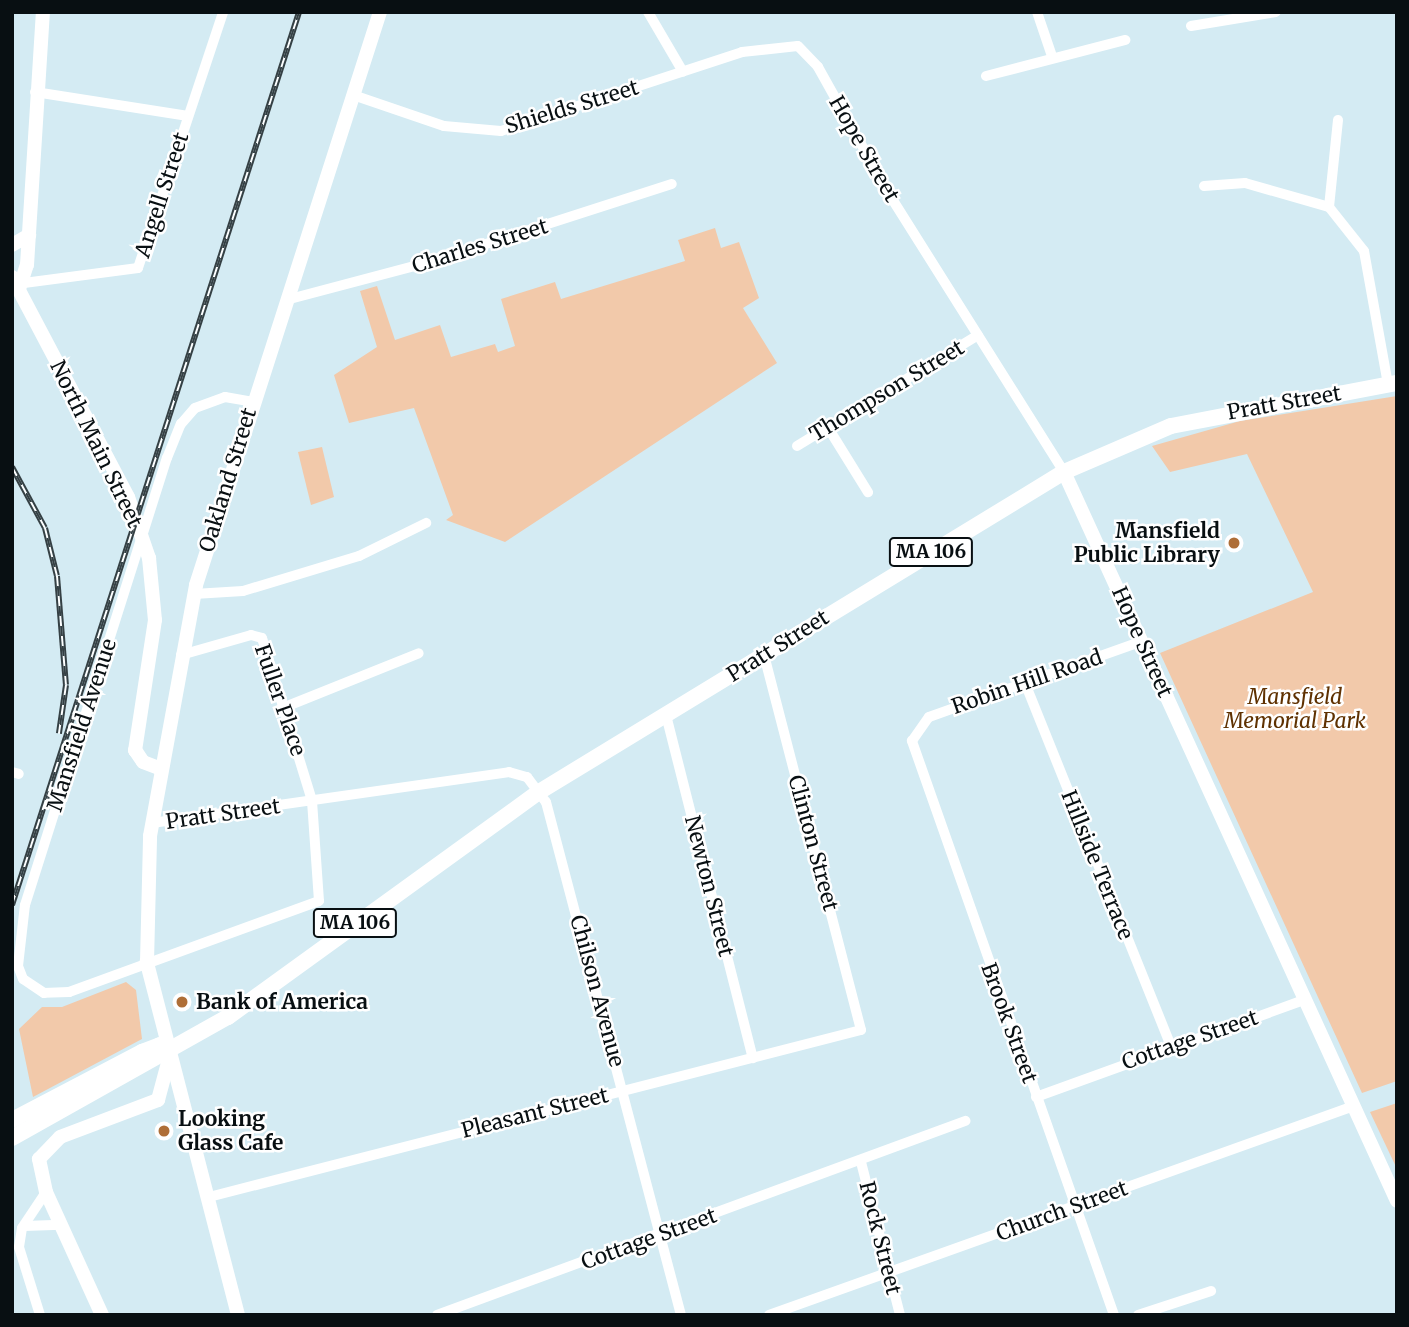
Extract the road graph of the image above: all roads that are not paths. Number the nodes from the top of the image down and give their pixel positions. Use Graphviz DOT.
graph roads {
  1 [pos="43,12"];
  2 [pos="223,12"];
  3 [pos="380,12"];
  4 [pos="648,12"];
  5 [pos="1037,12"];
  6 [pos="1275,12"];
  7 [pos="1192,26"];
  8 [pos="1125,40"];
  9 [pos="790,44"];
  10 [pos="1052,56"];
  11 [pos="682,72"];
  12 [pos="986,76"];
  13 [pos="34,92"];
  14 [pos="353,95"];
  15 [pos="188,116"];
  16 [pos="1338,120"];
  17 [pos="672,184"];
  18 [pos="1204,186"];
  19 [pos="1329,207"];
  20 [pos="29,235"];
  21 [pos="12,245"];
  22 [pos="19,283"];
  23 [pos="285,300"];
  24 [pos="978,335"];
  25 [pos="1392,384"];
  26 [pos="252,402"];
  27 [pos="827,426"];
  28 [pos="797,446"];
  29 [pos="1064,472"];
  30 [pos="868,492"];
  31 [pos="426,523"];
  32 [pos="194,594"];
  33 [pos="1142,641"];
  34 [pos="419,653"];
  35 [pos="181,655"];
  36 [pos="764,656"];
  37 [pos="1025,683"];
  38 [pos="285,707"];
  39 [pos="666,715"];
  40 [pos="916,730"];
  41 [pos="161,769"];
  42 [pos="539,792"];
  43 [pos="312,801"];
  44 [pos="152,824"];
  45 [pos="147,962"];
  46 [pos="1306,999"];
  47 [pos="862,1030"];
  48 [pos="1171,1046"];
  49 [pos="170,1051"];
  50 [pos="753,1058"];
  51 [pos="623,1091"];
  52 [pos="1036,1097"];
  53 [pos="158,1100"];
  54 [pos="1354,1106"];
  55 [pos="12,1120"];
  56 [pos="965,1121"];
  57 [pos="190,1127"];
  58 [pos="12,1138"];
  59 [pos="861,1162"];
  60 [pos="46,1192"];
  61 [pos="209,1197"];
  62 [pos="1397,1200"];
  63 [pos="1074,1207"];
  64 [pos="61,1225"];
  65 [pos="24,1226"];
  66 [pos="662,1236"];
  67 [pos="890,1272"];
  68 [pos="1211,1291"];
  69 [pos="40,1315"];
  70 [pos="102,1315"];
  71 [pos="237,1315"];
  72 [pos="437,1315"];
  73 [pos="681,1315"];
  74 [pos="769,1315"];
  75 [pos="900,1315"];
  76 [pos="1114,1315"];
  77 [pos="1138,1315"];
  1 -- 13 [label="main road"];
  2 -- 15 [label="street, Angell Street"];
  3 -- 14 [label="main road, Oakland Street"];
  4 -- 11 [label="street"];
  5 -- 10 [label="street"];
  6 -- 7 [label="street"];
  8 -- 10 [label="street"];
  9 -- 11 [label="street, Shields Street"];
  9 -- 24 [label="street, Hope Street"];
  10 -- 12 [label="street"];
  11 -- 14 [label="street, Shields Street"];
  13 -- 15 [label="street"];
  13 -- 20 [label="main road"];
  14 -- 23 [label="main road, Oakland Street"];
  15 -- 22 [label="street, Angell Street"];
  16 -- 19 [label="street"];
  17 -- 23 [label="street, Charles Street"];
  18 -- 19 [label="street"];
  19 -- 25 [label="street"];
  20 -- 21 [label="main road"];
  20 -- 22 [label="main road"];
  22 -- 41 [label="main road, North Main Street"];
  23 -- 26 [label="main road, Oakland Street"];
  24 -- 27 [label="street, Thompson Street"];
  24 -- 29 [label="street, Hope Street"];
  25 -- 29 [label="main road, Pratt Street / MA 106"];
  26 -- 32 [label="main road, Oakland Street"];
  26 -- 45 [label="street, Mansfield Avenue"];
  27 -- 28 [label="street, Thompson Street"];
  27 -- 30 [label="street"];
  29 -- 33 [label="main road, Hope Street"];
  29 -- 36 [label="main road, Pratt Street / MA 106"];
  31 -- 32 [label="street"];
  32 -- 35 [label="main road, Oakland Street"];
  33 -- 37 [label="street, Robin Hill Road"];
  33 -- 46 [label="main road, Hope Street"];
  34 -- 38 [label="street"];
  35 -- 38 [label="street, Fuller Place"];
  35 -- 41 [label="main road, Oakland Street"];
  36 -- 39 [label="main road, Pratt Street / MA 106"];
  36 -- 47 [label="street, Clinton Street"];
  37 -- 40 [label="street, Robin Hill Road"];
  37 -- 48 [label="street, Hillside Terrace"];
  38 -- 43 [label="street, Fuller Place"];
  39 -- 42 [label="main road, Pratt Street / MA 106"];
  39 -- 50 [label="street, Newton Street"];
  40 -- 52 [label="street, Brook Street"];
  41 -- 44 [label="main road, Oakland Street"];
  42 -- 43 [label="street, Pratt Street"];
  42 -- 49 [label="main road, MA 106"];
  42 -- 51 [label="street, Chilson Avenue"];
  43 -- 44 [label="street, Pratt Street"];
  43 -- 45 [label="street, Fuller Place"];
  44 -- 45 [label="main road, Oakland Street"];
  45 -- 49 [label="main road"];
  46 -- 48 [label="street, Cottage Street"];
  46 -- 54 [label="main road, Hope Street"];
  47 -- 50 [label="street, Pleasant Street"];
  48 -- 52 [label="street, Cottage Street"];
  49 -- 53 [label="main road"];
  49 -- 55 [label="main road, MA 106"];
  49 -- 57 [label="main road"];
  49 -- 58 [label="main road, MA 106"];
  50 -- 51 [label="street, Pleasant Street"];
  51 -- 61 [label="street, Pleasant Street"];
  51 -- 66 [label="street, Chilson Avenue"];
  52 -- 63 [label="street, Brook Street"];
  53 -- 57 [label="main road"];
  53 -- 60 [label="main road"];
  54 -- 62 [label="main road, Hope Street"];
  54 -- 63 [label="street, Church Street"];
  56 -- 59 [label="street, Cottage Street"];
  57 -- 61 [label="main road"];
  59 -- 66 [label="street, Cottage Street"];
  59 -- 67 [label="street, Rock Street"];
  60 -- 64 [label="main road"];
  60 -- 65 [label="street"];
  61 -- 71 [label="main road"];
  63 -- 67 [label="street, Church Street"];
  63 -- 76 [label="street, Brook Street"];
  64 -- 65 [label="street"];
  64 -- 70 [label="main road"];
  65 -- 69 [label="street"];
  66 -- 72 [label="street, Cottage Street"];
  66 -- 73 [label="street, Chilson Avenue"];
  67 -- 74 [label="street, Church Street"];
  67 -- 75 [label="street, Rock Street"];
  68 -- 77 [label="street"];
}
